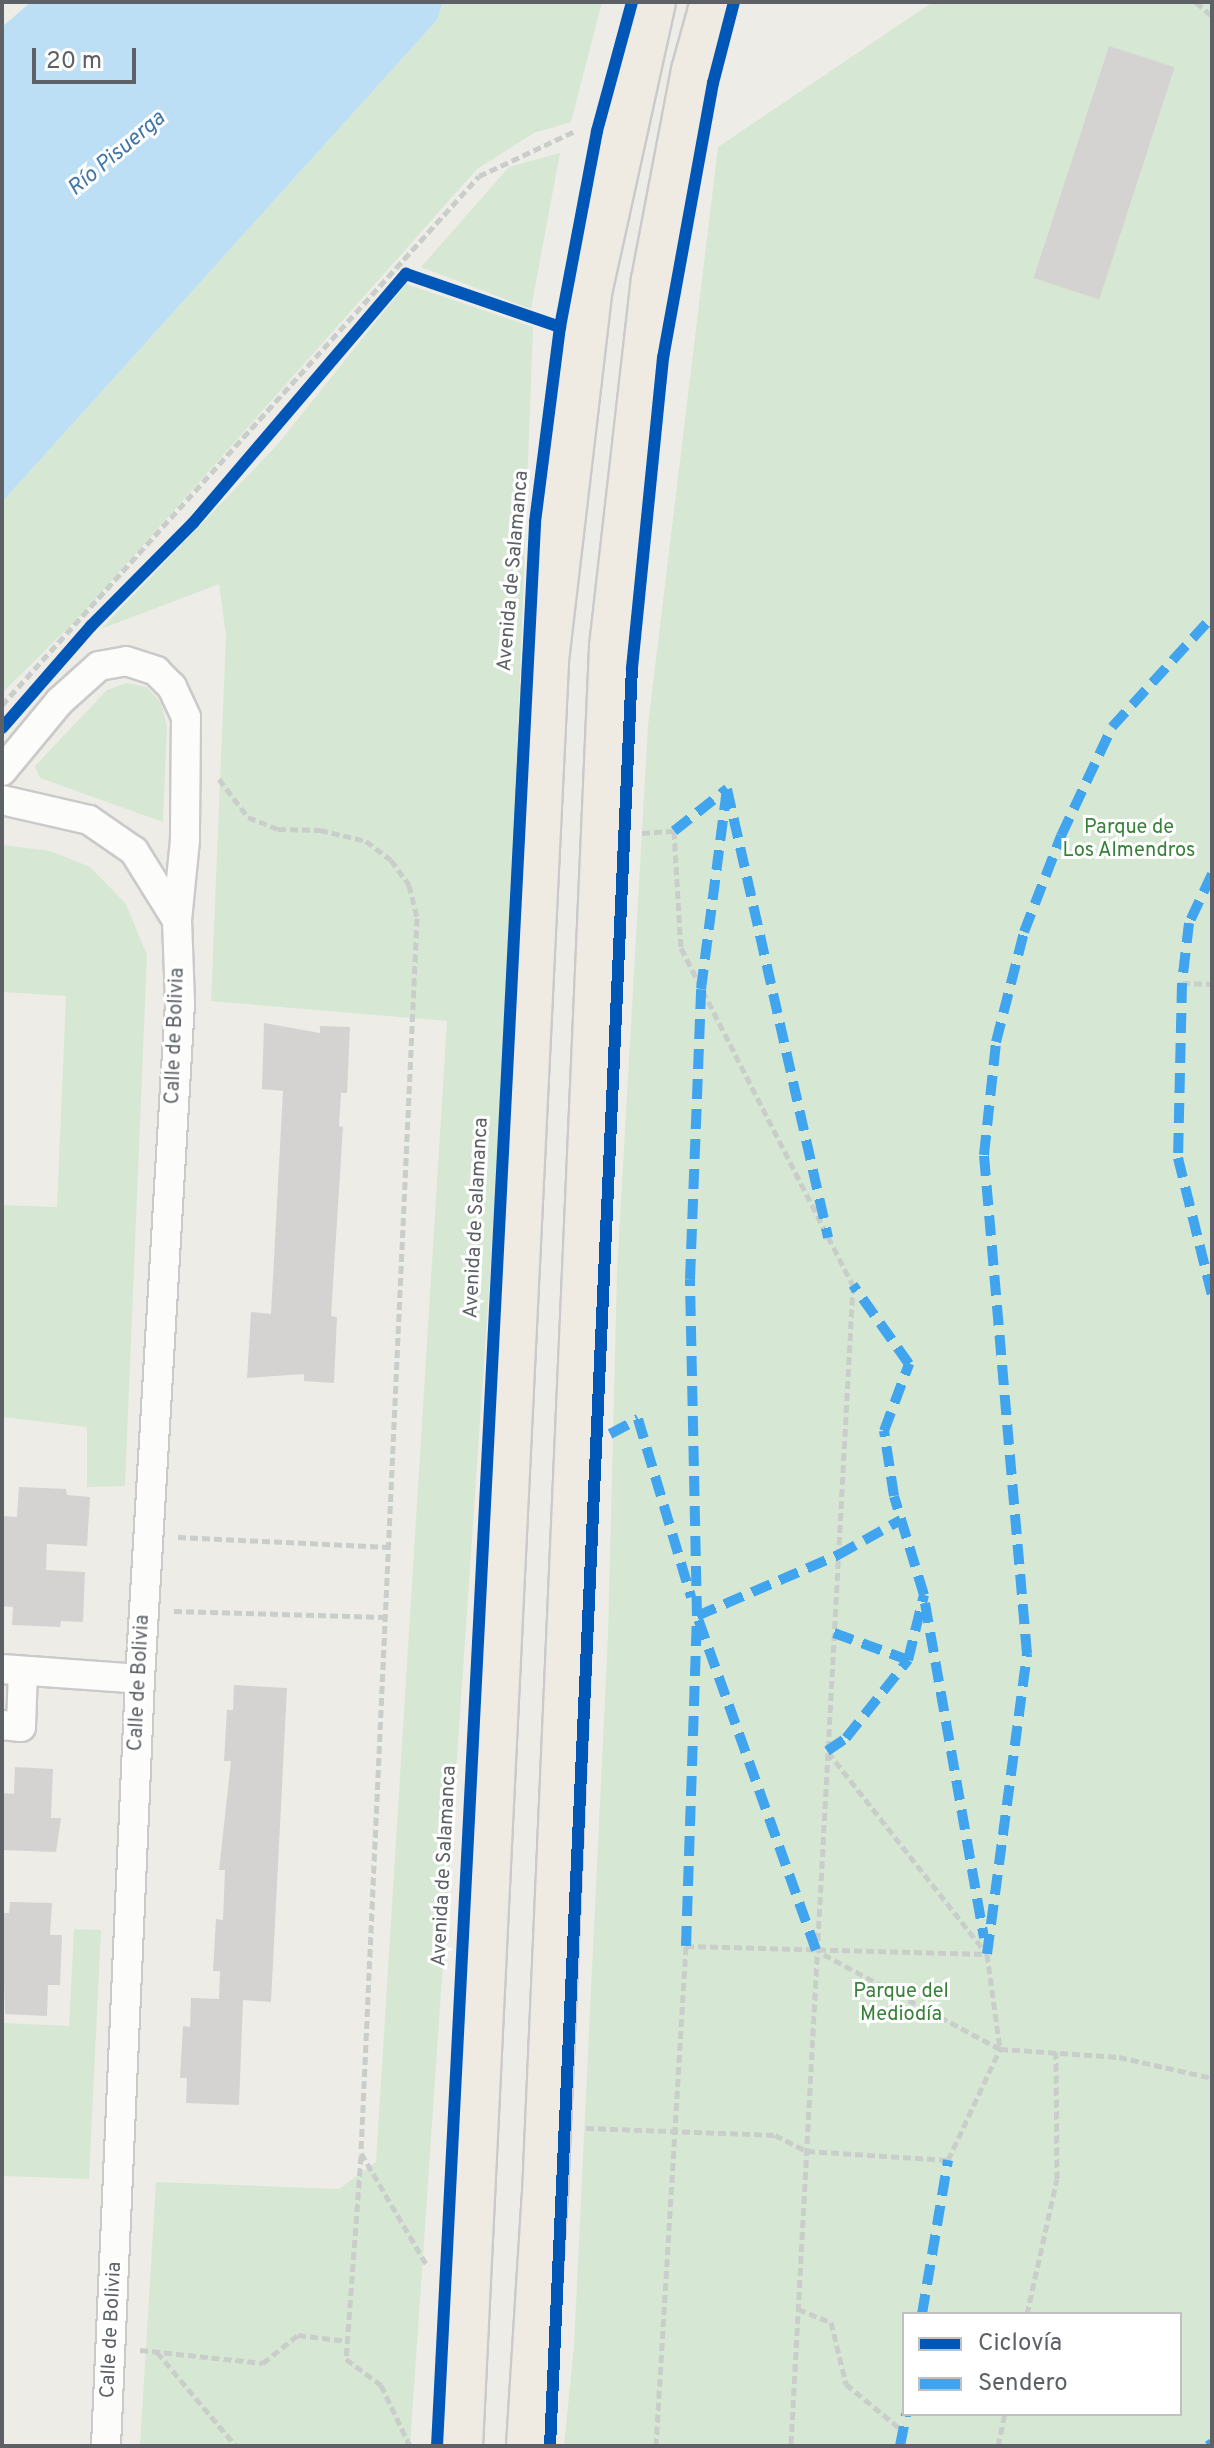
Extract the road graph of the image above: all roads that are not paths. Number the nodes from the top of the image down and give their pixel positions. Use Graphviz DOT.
graph roads {
  1 [pos="653,2"];
  2 [pos="713,2"];
  3 [pos="2,771"];
  4 [pos="2,800"];
  5 [pos="177,920"];
  6 [pos="13,1670"];
  7 [pos="140,1679"];
  8 [pos="2,1725"];
  9 [pos="106,2446"];
  10 [pos="460,2446"];
  11 [pos="529,2446"];
  1 -- 10 [label="highway, Avenida de Salamanca"];
  2 -- 11 [label="highway"];
  3 -- 5 [label="street, Calle de Bolivia"];
  4 -- 5 [label="street, Calle de Bolivia"];
  5 -- 7 [label="street, Calle de Bolivia"];
  6 -- 7 [label="street"];
  6 -- 8 [label="street"];
  7 -- 9 [label="street, Calle de Bolivia"];
}
